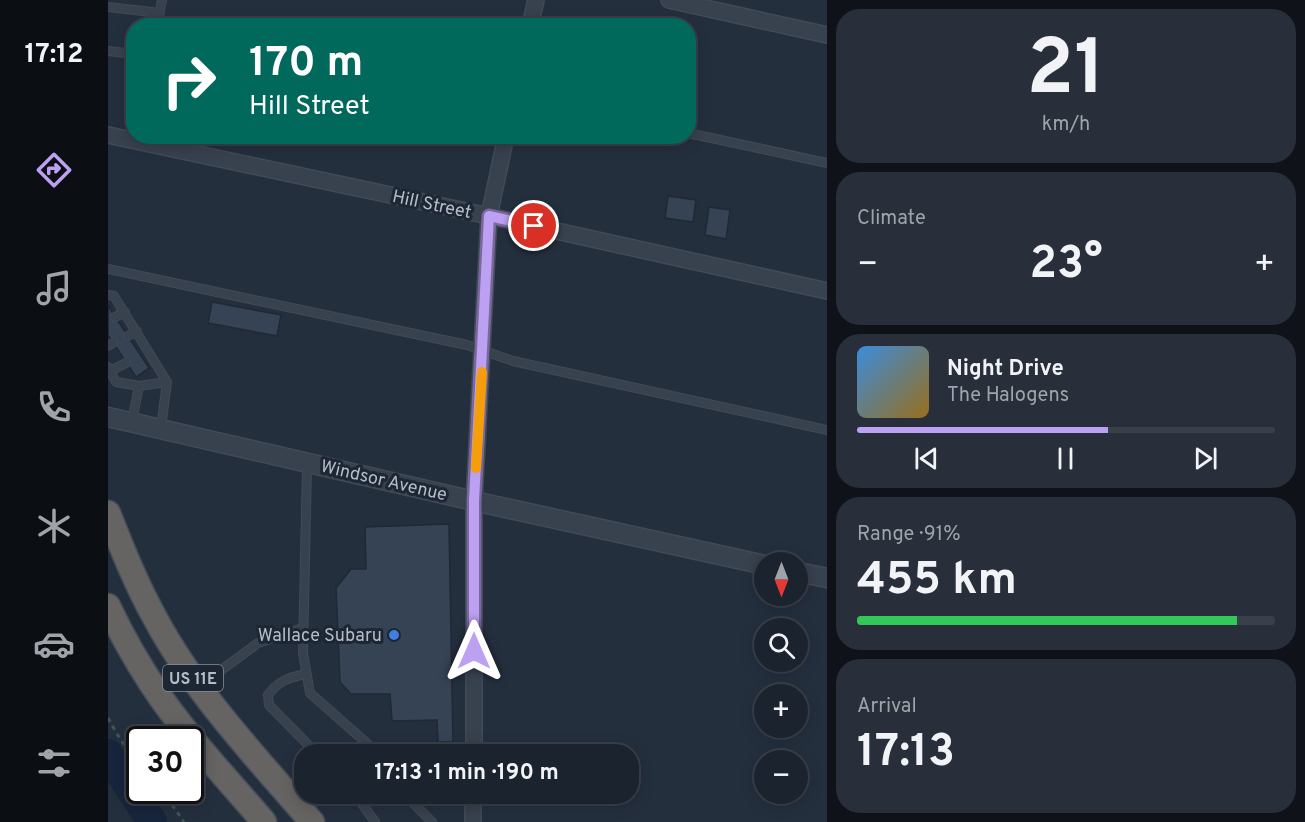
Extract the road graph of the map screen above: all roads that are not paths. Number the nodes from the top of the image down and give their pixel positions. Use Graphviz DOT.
graph roads {
  1 [pos="162,0"];
  2 [pos="536,0"];
  3 [pos="669,0"];
  4 [pos="108,7"];
  5 [pos="160,14"];
  6 [pos="159,18"];
  7 [pos="532,18"];
  8 [pos="826,35"];
  9 [pos="108,51"];
  10 [pos="126,53"];
  11 [pos="108,135"];
  12 [pos="696,135"];
  13 [pos="126,137"];
  14 [pos="177,144"];
  15 [pos="504,144"];
  16 [pos="826,163"];
  17 [pos="489,216"];
  18 [pos="108,269"];
  19 [pos="826,291"];
  20 [pos="108,295"];
  21 [pos="125,312"];
  22 [pos="115,317"];
  23 [pos="136,331"];
  24 [pos="128,336"];
  25 [pos="483,351"];
  26 [pos="126,363"];
  27 [pos="109,369"];
  28 [pos="167,382"];
  29 [pos="139,386"];
  30 [pos="108,417"];
  31 [pos="132,422"];
  32 [pos="161,428"];
  33 [pos="826,430"];
  34 [pos="307,462"];
  35 [pos="474,501"];
  36 [pos="108,513"];
  37 [pos="754,563"];
  38 [pos="808,574"];
  39 [pos="826,578"];
  40 [pos="108,606"];
  41 [pos="303,628"];
  42 [pos="306,674"];
  43 [pos="199,686"];
  44 [pos="307,744"];
  45 [pos="368,744"];
  46 [pos="474,744"];
  47 [pos="362,804"];
  48 [pos="414,804"];
  49 [pos="473,804"];
  50 [pos="264,822"];
  51 [pos="312,822"];
  52 [pos="375,822"];
  53 [pos="432,822"];
  54 [pos="473,822"];
  1 -- 5 [label="lane"];
  2 -- 7 [label="street"];
  3 -- 8 [label="street"];
  4 -- 5 [label="lane"];
  5 -- 6 [label="lane"];
  9 -- 10 [label="lane"];
  11 -- 13 [label="street, Hill Street"];
  12 -- 16 [label="lane"];
  14 -- 17 [label="street, Hill Street"];
  15 -- 17 [label="street"];
  17 -- 19 [label="street, Hill Street"];
  17 -- 25 [label="street"];
  18 -- 25 [label="lane"];
  20 -- 21 [label="lane"];
  21 -- 22 [label="lane"];
  21 -- 23 [label="lane"];
  23 -- 24 [label="lane"];
  23 -- 28 [label="lane"];
  25 -- 33 [label="lane"];
  25 -- 35 [label="street"];
  26 -- 27 [label="lane"];
  27 -- 29 [label="lane"];
  28 -- 29 [label="lane"];
  28 -- 32 [label="lane"];
  29 -- 31 [label="lane"];
  30 -- 31 [label="street, Windsor Avenue"];
  31 -- 32 [label="street, Windsor Avenue"];
  32 -- 34 [label="street, Windsor Avenue"];
  34 -- 35 [label="street, Windsor Avenue"];
  34 -- 41 [label="lane"];
  35 -- 37 [label="street, Windsor Avenue"];
  35 -- 46 [label="street"];
  36 -- 43 [label="highway, US 11E"];
  38 -- 39 [label="street"];
  40 -- 50 [label="highway, US 11E"];
  41 -- 42 [label="lane"];
  41 -- 43 [label="lane"];
  42 -- 44 [label="lane"];
  42 -- 45 [label="lane"];
  43 -- 51 [label="highway, US 11E"];
  47 -- 52 [label="lane"];
  48 -- 53 [label="lane"];
  49 -- 54 [label="street"];
}
